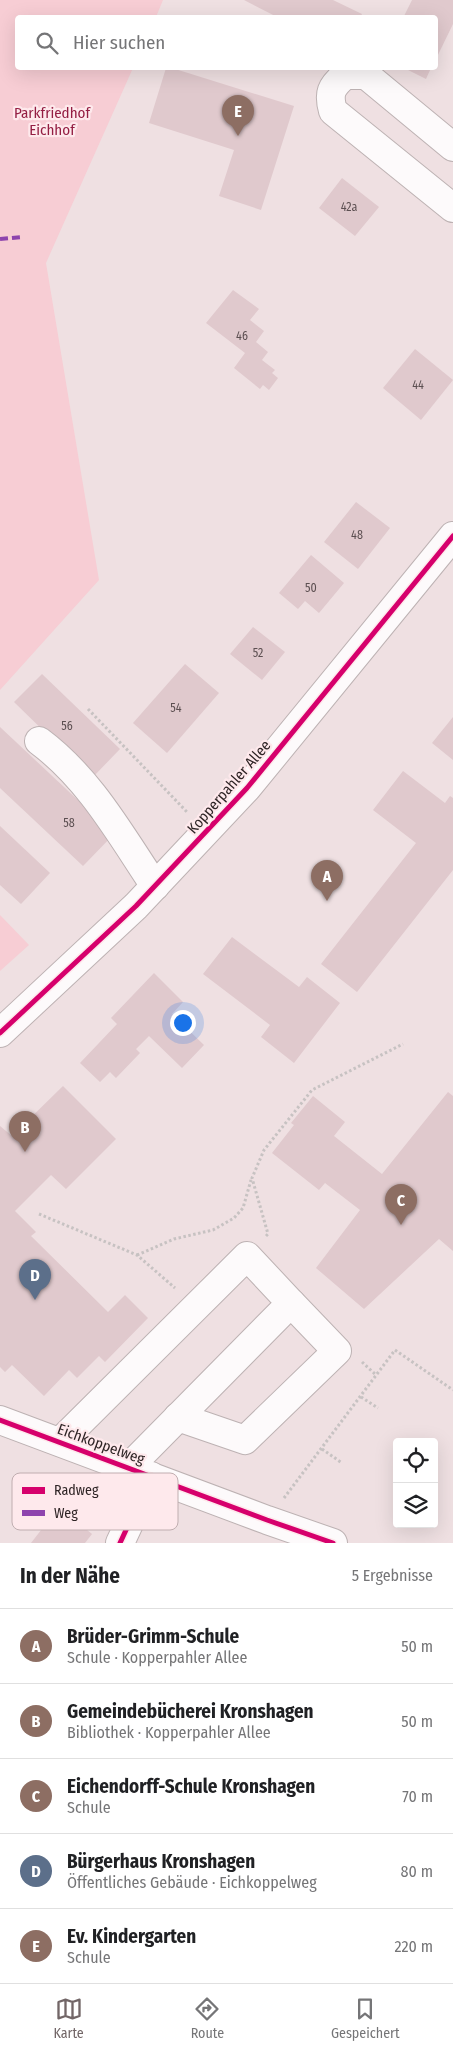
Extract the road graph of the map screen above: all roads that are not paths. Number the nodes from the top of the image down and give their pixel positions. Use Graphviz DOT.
graph roads {
  1 [pos="453,147"];
  2 [pos="453,208"];
  3 [pos="453,536"];
  4 [pos="39,741"];
  5 [pos="155,886"];
  6 [pos="0,1033"];
  7 [pos="291,1303"];
  8 [pos="178,1417"];
  9 [pos="0,1420"];
  10 [pos="60,1442"];
  11 [pos="139,1472"];
  12 [pos="178,1487"];
  13 [pos="123,1530"];
  14 [pos="120,1543"];
  15 [pos="333,1543"];
  1 -- 2 [label="street"];
  3 -- 5 [label="street, Kopperpahler Allee"];
  4 -- 5 [label="street"];
  5 -- 6 [label="street, Kopperpahler Allee"];
  7 -- 8 [label="street"];
  7 -- 8 [label="street"];
  7 -- 10 [label="street"];
  8 -- 11 [label="street"];
  9 -- 10 [label="street, Eichkoppelweg"];
  10 -- 11 [label="street, Eichkoppelweg"];
  12 -- 15 [label="street, Eichkoppelweg"];
  13 -- 14 [label="street"];
}
